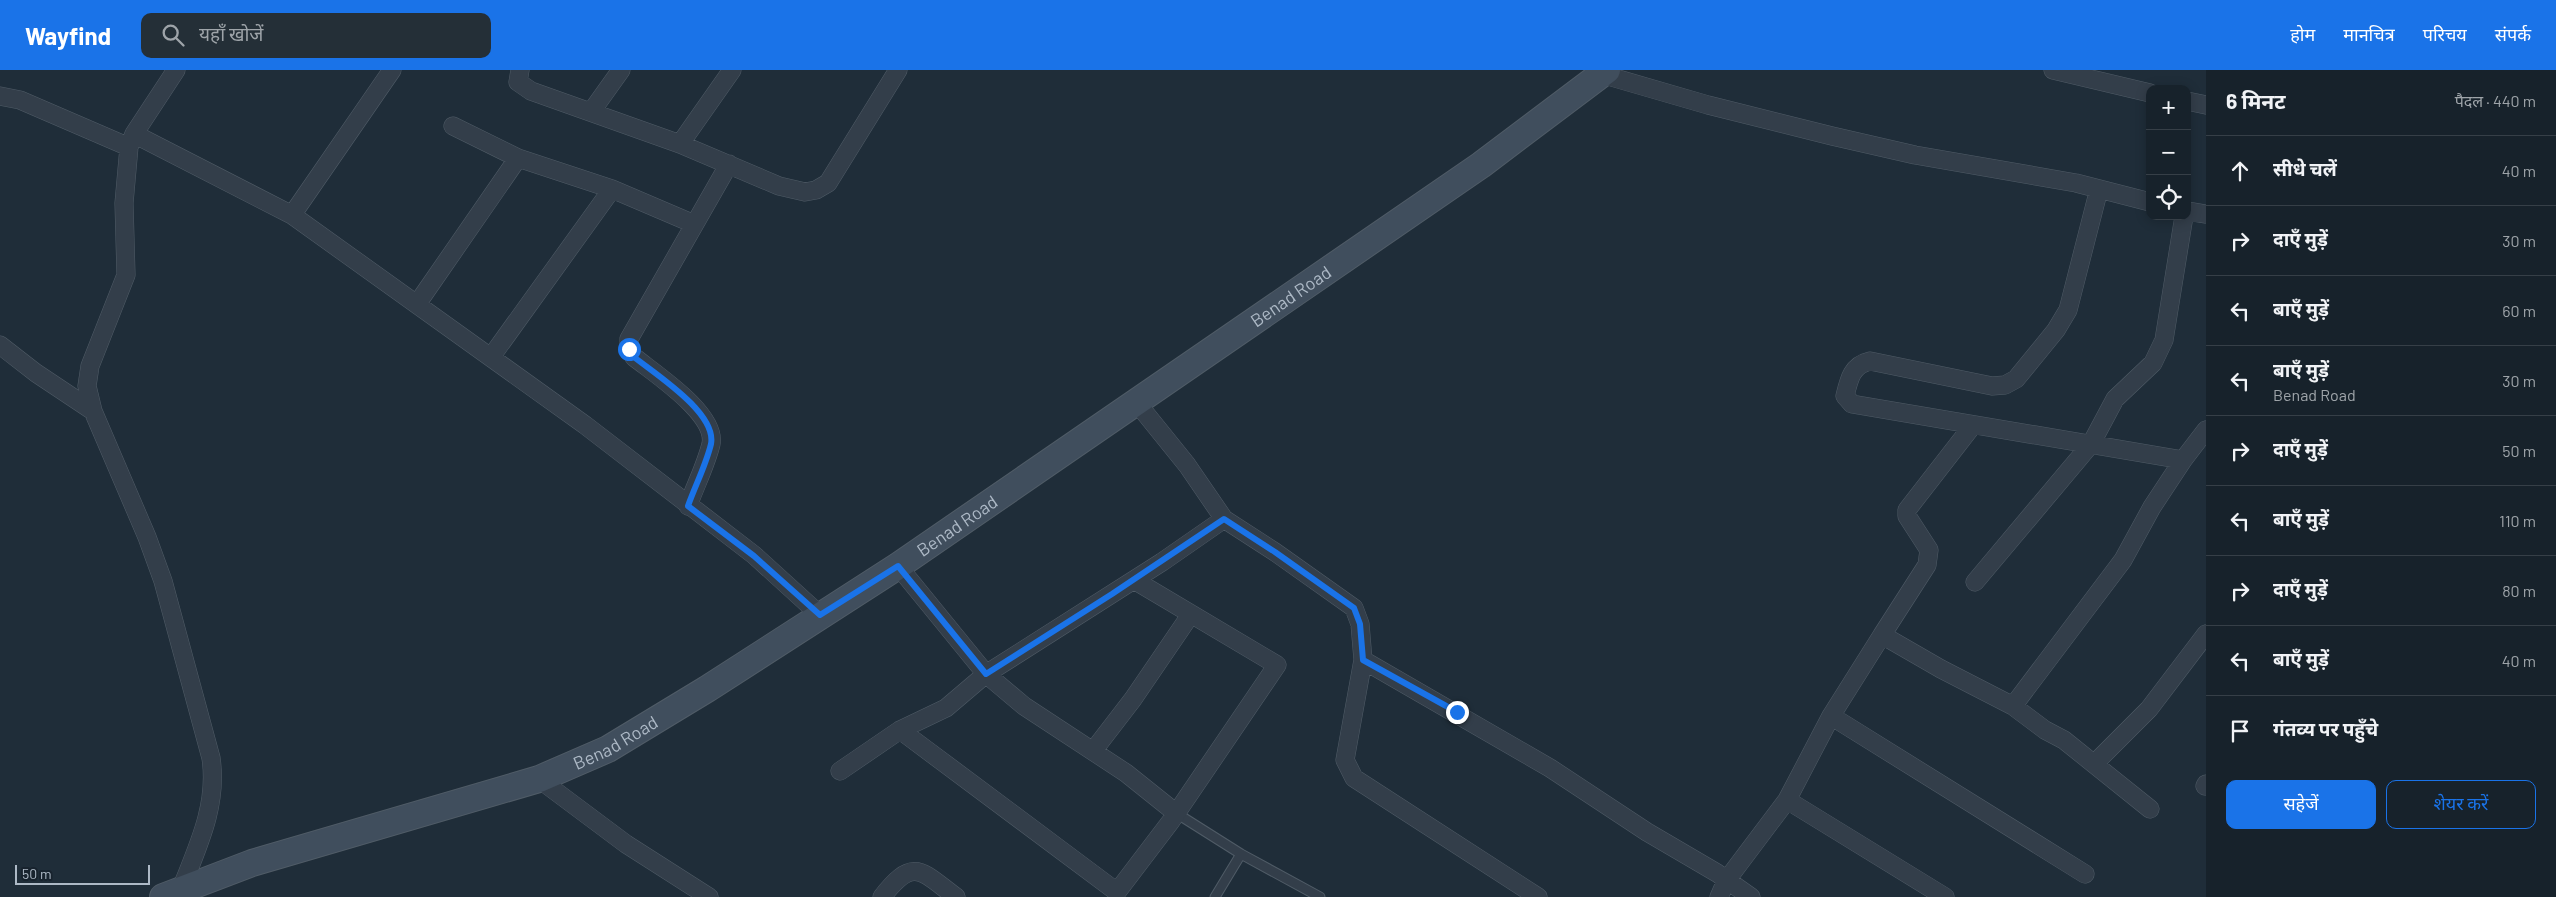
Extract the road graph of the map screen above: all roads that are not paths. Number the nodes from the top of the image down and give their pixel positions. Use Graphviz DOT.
graph roads {
  1 [pos="176,70"];
  2 [pos="392,70"];
  3 [pos="520,70"];
  4 [pos="621,70"];
  5 [pos="732,70"];
  6 [pos="898,70"];
  7 [pos="2060,71"];
  8 [pos="1604,72"];
  9 [pos="2146,92"];
  10 [pos="0,96"];
  11 [pos="2191,102"];
  12 [pos="2206,105"];
  13 [pos="591,112"];
  14 [pos="452,126"];
  15 [pos="132,140"];
  16 [pos="680,144"];
  17 [pos="518,158"];
  18 [pos="729,164"];
  19 [pos="612,189"];
  20 [pos="2099,189"];
  21 [pos="2146,201"];
  22 [pos="2191,212"];
  23 [pos="2206,214"];
  24 [pos="292,215"];
  25 [pos="2183,220"];
  26 [pos="694,224"];
  27 [pos="417,304"];
  28 [pos="0,345"];
  29 [pos="492,357"];
  30 [pos="1138,403"];
  31 [pos="93,411"];
  32 [pos="1973,425"];
  33 [pos="2206,430"];
  34 [pos="2091,444"];
  35 [pos="2183,460"];
  36 [pos="688,506"];
  37 [pos="1224,519"];
  38 [pos="898,566"];
  39 [pos="1134,580"];
  40 [pos="1975,582"];
  41 [pos="1191,614"];
  42 [pos="820,615"];
  43 [pos="2206,634"];
  44 [pos="1882,635"];
  45 [pos="1363,660"];
  46 [pos="986,674"];
  47 [pos="2013,706"];
  48 [pos="1831,716"];
  49 [pos="900,730"];
  50 [pos="1093,751"];
  51 [pos="2094,764"];
  52 [pos="840,771"];
  53 [pos="539,779"];
  54 [pos="1787,800"];
  55 [pos="2150,810"];
  56 [pos="1176,814"];
  57 [pos="1241,854"];
  58 [pos="2085,874"];
  59 [pos="1723,889"];
  60 [pos="172,893"];
  61 [pos="709,897"];
  62 [pos="882,897"];
  63 [pos="956,897"];
  64 [pos="1215,897"];
  65 [pos="1320,897"];
  66 [pos="1538,897"];
  67 [pos="1751,897"];
  68 [pos="1945,897"];
  1 -- 15 [label="street"];
  2 -- 24 [label="street"];
  3 -- 13 [label="street"];
  4 -- 13 [label="street"];
  5 -- 16 [label="street"];
  6 -- 18 [label="street"];
  7 -- 9 [label="street"];
  8 -- 20 [label="street"];
  8 -- 30 [label="main road, Benad Road"];
  10 -- 15 [label="street"];
  11 -- 12 [label="street"];
  13 -- 16 [label="street"];
  14 -- 17 [label="street"];
  15 -- 24 [label="street"];
  15 -- 31 [label="street"];
  16 -- 18 [label="street"];
  17 -- 19 [label="street"];
  17 -- 27 [label="street"];
  18 -- 26 [label="street"];
  19 -- 26 [label="street"];
  19 -- 29 [label="street"];
  20 -- 21 [label="street"];
  20 -- 32 [label="street"];
  22 -- 23 [label="street"];
  24 -- 27 [label="street"];
  25 -- 34 [label="street"];
  26 -- 36 [label="street"];
  27 -- 29 [label="street"];
  28 -- 31 [label="street"];
  29 -- 36 [label="street"];
  30 -- 37 [label="street"];
  30 -- 38 [label="main road, Benad Road"];
  31 -- 60 [label="street"];
  32 -- 34 [label="street"];
  32 -- 44 [label="street"];
  33 -- 35 [label="street"];
  34 -- 35 [label="street"];
  34 -- 40 [label="street"];
  35 -- 47 [label="street"];
  36 -- 42 [label="street"];
  37 -- 39 [label="street"];
  37 -- 45 [label="street"];
  38 -- 42 [label="main road, Benad Road"];
  38 -- 46 [label="street"];
  39 -- 41 [label="street"];
  39 -- 46 [label="street"];
  41 -- 50 [label="street"];
  41 -- 56 [label="street"];
  42 -- 53 [label="main road, Benad Road"];
  43 -- 51 [label="street"];
  44 -- 47 [label="street"];
  44 -- 48 [label="street"];
  45 -- 59 [label="street"];
  45 -- 66 [label="street"];
  46 -- 49 [label="street"];
  46 -- 50 [label="street"];
  47 -- 51 [label="street"];
  48 -- 54 [label="street"];
  48 -- 58 [label="street"];
  49 -- 52 [label="street"];
  49 -- 56 [label="street"];
  50 -- 56 [label="street"];
  51 -- 55 [label="street"];
  53 -- 60 [label="main road, Benad Road"];
  53 -- 61 [label="street"];
  54 -- 59 [label="street"];
  54 -- 68 [label="street"];
  56 -- 57 [label="lane"];
  57 -- 64 [label="lane"];
  57 -- 65 [label="lane"];
  59 -- 67 [label="street"];
  62 -- 63 [label="street"];
}
